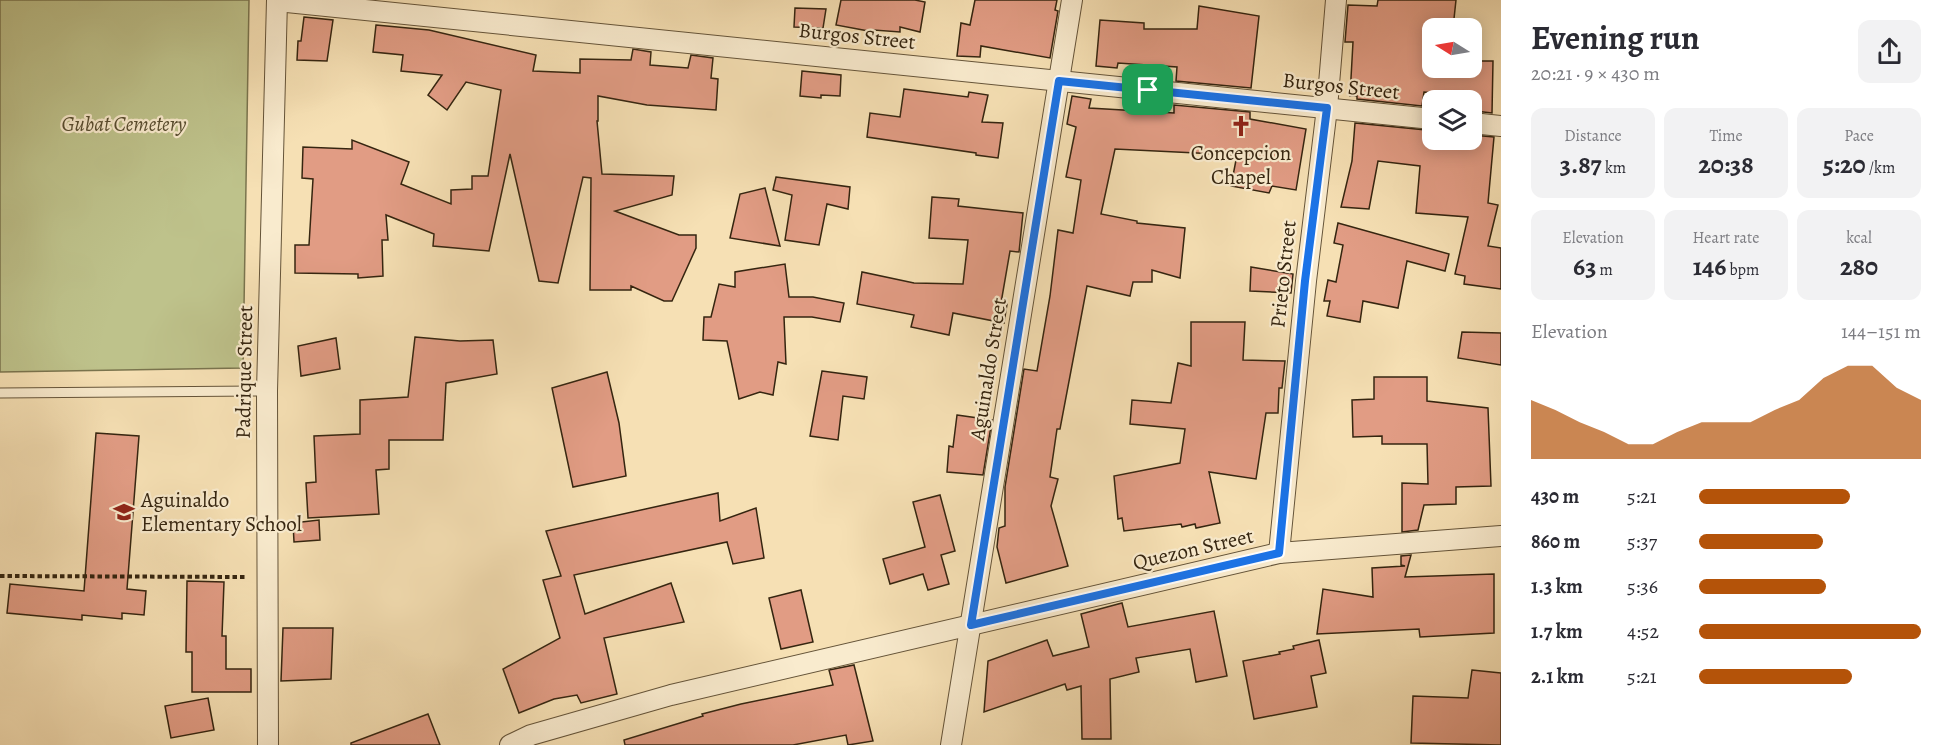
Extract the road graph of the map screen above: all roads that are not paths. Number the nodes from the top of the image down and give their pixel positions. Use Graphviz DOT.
graph roads {
  1 [pos="277,0"];
  2 [pos="1072,0"];
  3 [pos="1336,0"];
  4 [pos="1059,81"];
  5 [pos="1327,108"];
  6 [pos="1422,118"];
  7 [pos="1482,124"];
  8 [pos="1501,126"];
  9 [pos="267,391"];
  10 [pos="0,393"];
  11 [pos="1501,536"];
  12 [pos="1279,553"];
  13 [pos="971,625"];
  14 [pos="532,740"];
  15 [pos="268,745"];
  16 [pos="510,745"];
  17 [pos="951,745"];
  1 -- 4 [label="street, Burgos Street"];
  1 -- 9 [label="street, Padrique Street"];
  2 -- 4 [label="street, Aguinaldo Street"];
  3 -- 5 [label="street, Prieto Street"];
  4 -- 5 [label="street, Burgos Street"];
  4 -- 13 [label="street, Aguinaldo Street"];
  5 -- 6 [label="street, Burgos Street"];
  5 -- 12 [label="street, Prieto Street"];
  7 -- 8 [label="street"];
  9 -- 10 [label="lane"];
  9 -- 15 [label="street, Padrique Street"];
  11 -- 12 [label="street, Quezon Street"];
  12 -- 13 [label="street, Quezon Street"];
  13 -- 14 [label="street, Quezon Street"];
  13 -- 17 [label="street, Aguinaldo Street"];
  14 -- 16 [label="street, Quezon Street"];
}
